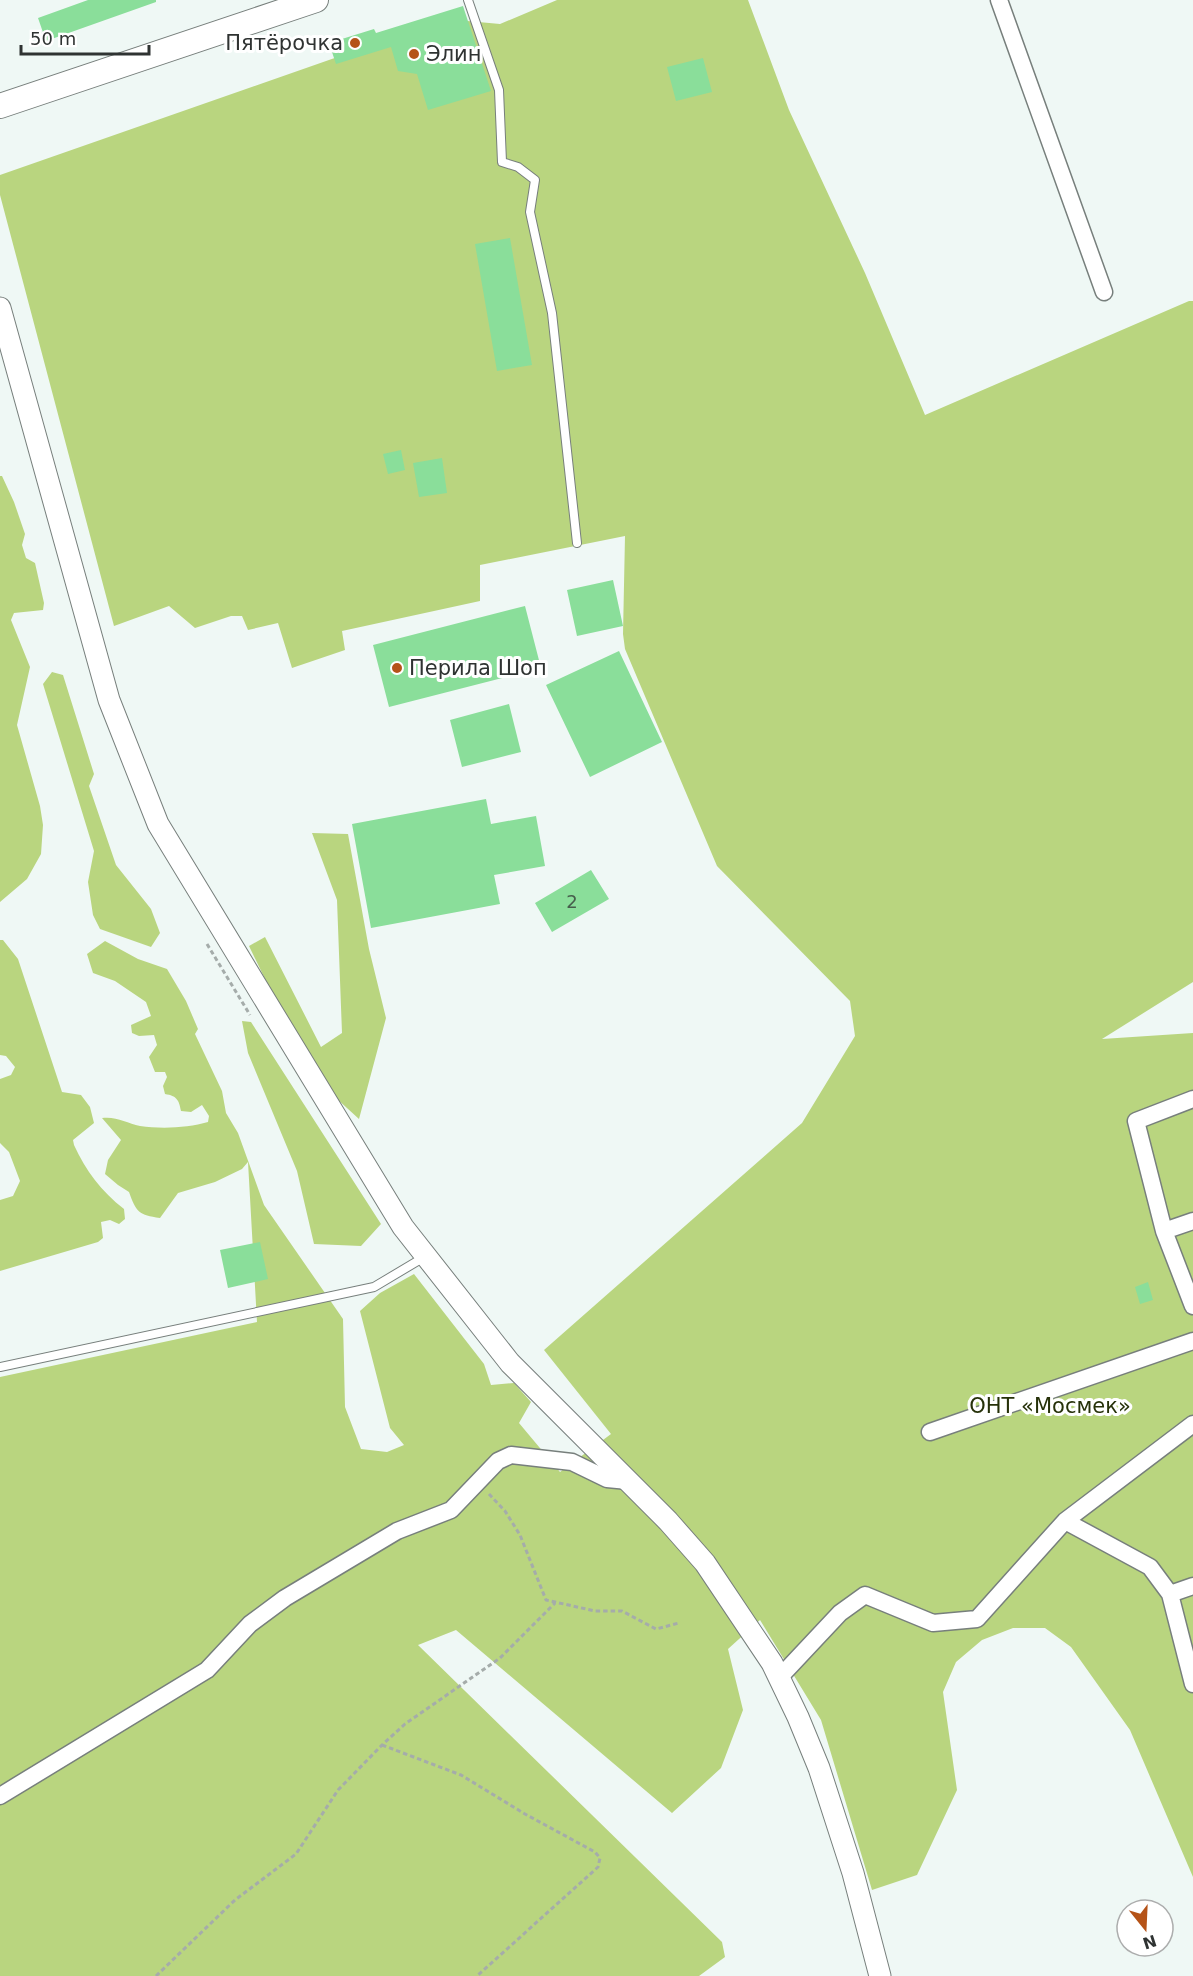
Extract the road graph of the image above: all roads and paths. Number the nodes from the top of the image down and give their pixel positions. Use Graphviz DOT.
graph roads {
  1 [pos="316,0"];
  2 [pos="468,0"];
  3 [pos="999,0"];
  4 [pos="0,106"];
  5 [pos="1104,292"];
  6 [pos="0,308"];
  7 [pos="577,543"];
  8 [pos="205,940"];
  9 [pos="252,1018"];
  10 [pos="1193,1100"];
  11 [pos="1193,1221"];
  12 [pos="1164,1231"];
  13 [pos="426,1256"];
  14 [pos="1193,1305"];
  15 [pos="1193,1341"];
  16 [pos="0,1367"];
  17 [pos="1193,1424"];
  18 [pos="930,1432"];
  19 [pos="628,1481"];
  20 [pos="477,1482"];
  21 [pos="1065,1521"];
  22 [pos="1193,1586"];
  23 [pos="1170,1594"];
  24 [pos="555,1603"];
  25 [pos="679,1623"];
  26 [pos="779,1678"];
  27 [pos="1193,1684"];
  28 [pos="382,1744"];
  29 [pos="0,1796"];
  30 [pos="156,1976"];
  31 [pos="477,1976"];
  32 [pos="880,1976"];
  1 -- 4 [label="main road"];
  2 -- 7 [label="lane"];
  3 -- 5 [label="street"];
  6 -- 13 [label="street"];
  8 -- 9 [label="path"];
  10 -- 12 [label="street"];
  11 -- 12 [label="street"];
  12 -- 14 [label="street"];
  13 -- 16 [label="lane"];
  13 -- 19 [label="street"];
  15 -- 18 [label="street"];
  17 -- 21 [label="street"];
  19 -- 20 [label="street"];
  19 -- 26 [label="street"];
  20 -- 24 [label="path"];
  20 -- 29 [label="street"];
  21 -- 23 [label="street"];
  21 -- 26 [label="street"];
  22 -- 23 [label="street"];
  23 -- 27 [label="street"];
  24 -- 25 [label="path"];
  24 -- 28 [label="path"];
  26 -- 32 [label="street"];
  28 -- 30 [label="path"];
  28 -- 31 [label="path"];
}
